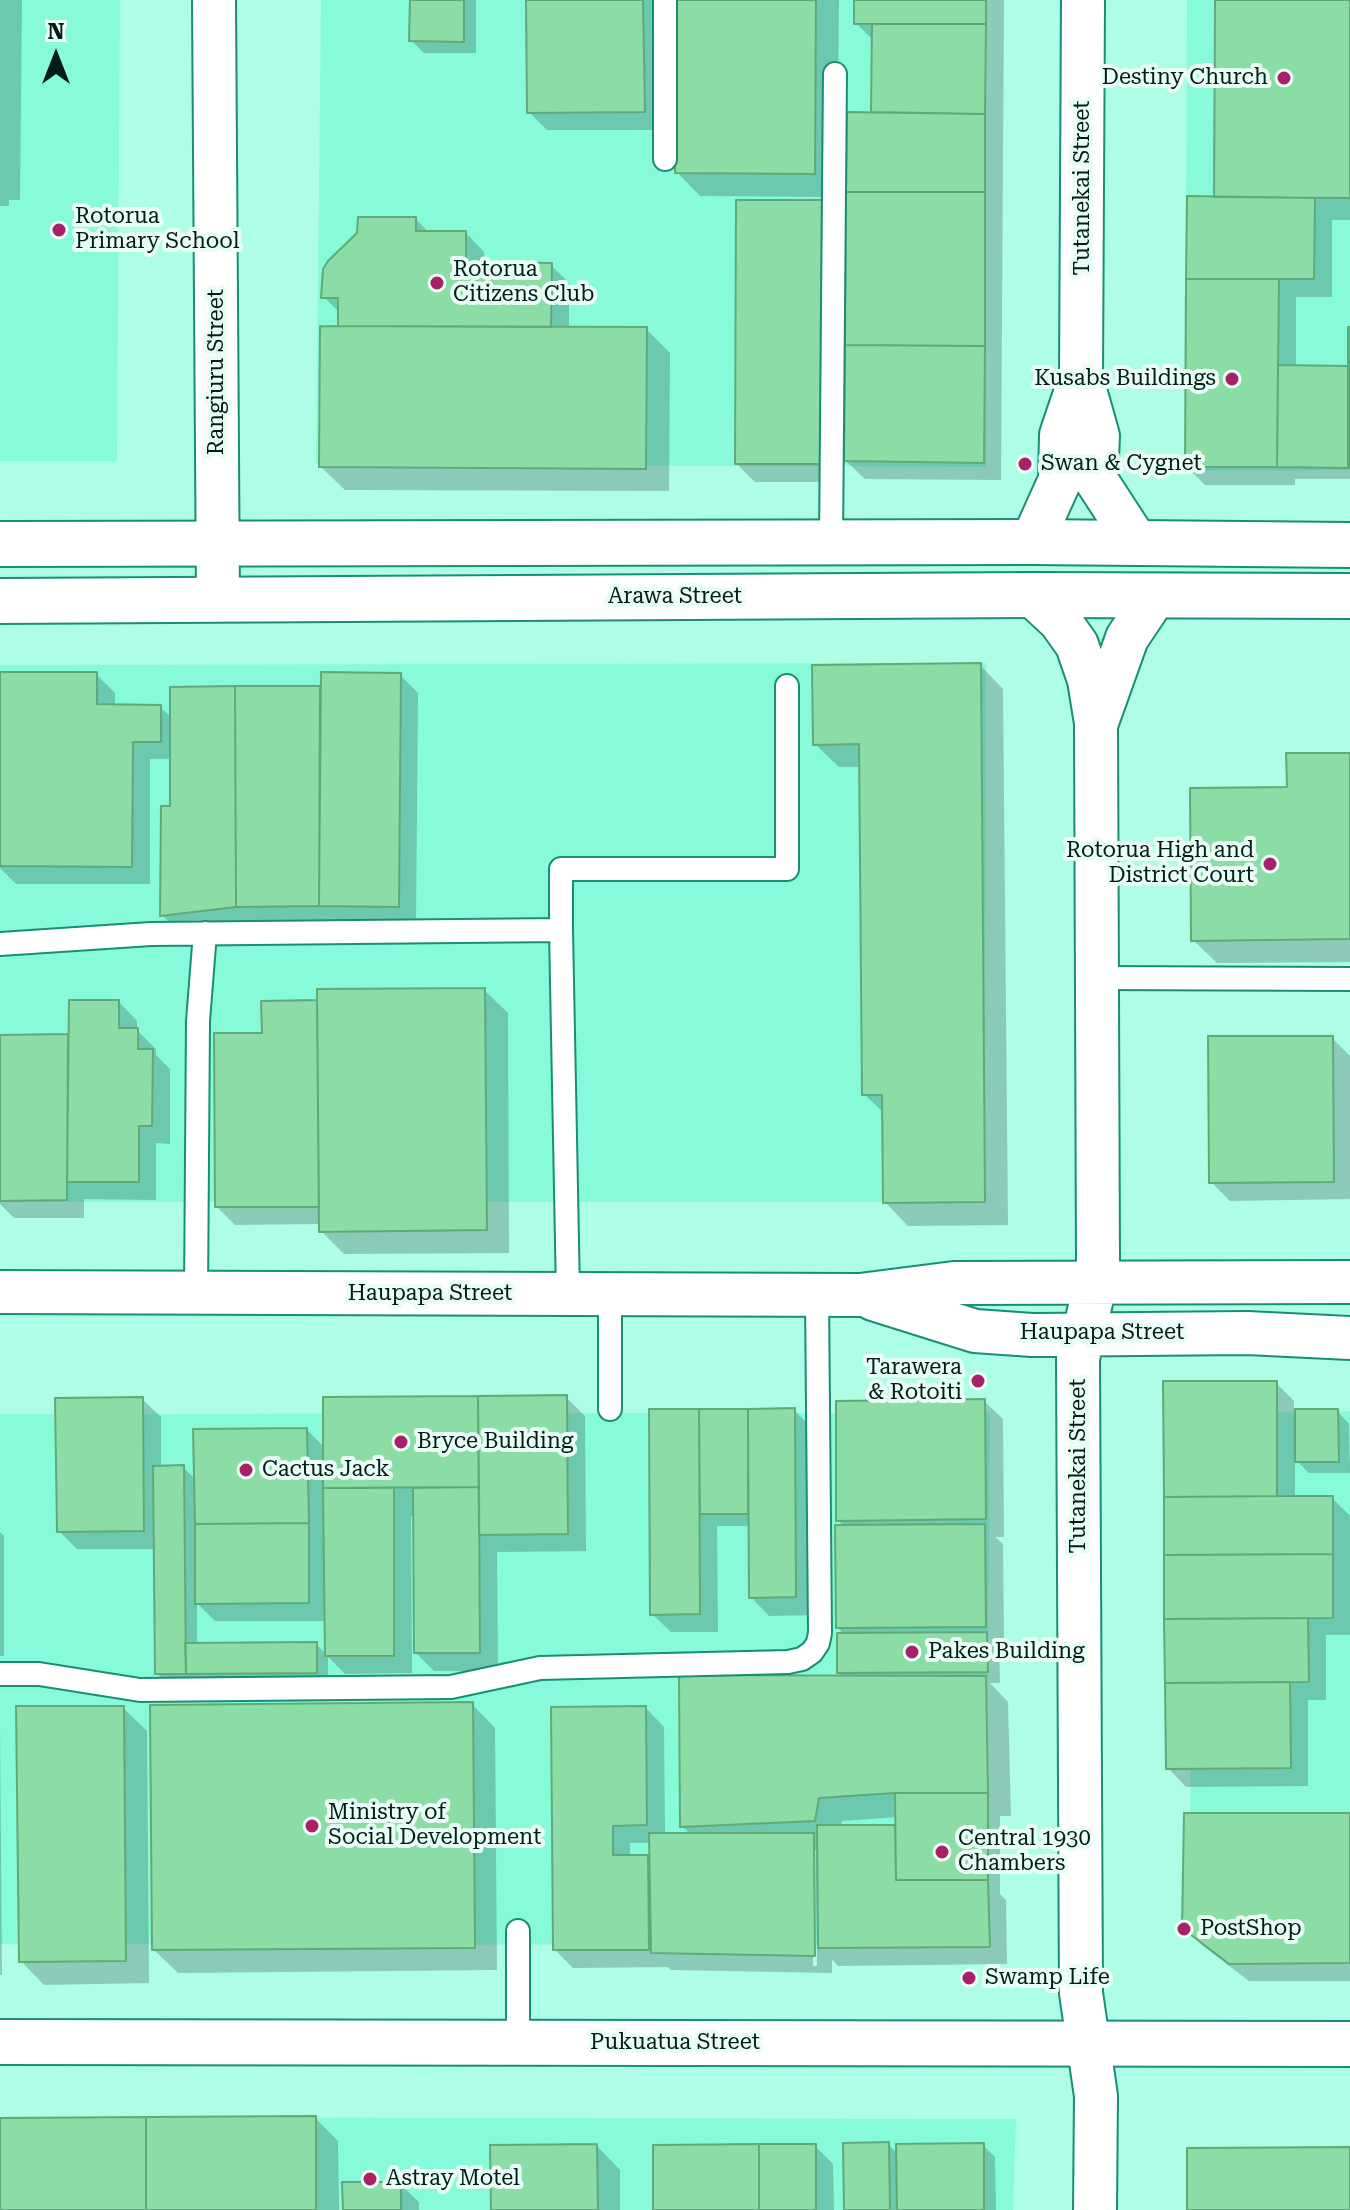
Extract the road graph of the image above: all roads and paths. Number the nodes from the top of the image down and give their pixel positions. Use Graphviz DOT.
graph roads {
  1 [pos="214,0"];
  2 [pos="665,0"];
  3 [pos="1083,0"];
  4 [pos="835,74"];
  5 [pos="665,159"];
  6 [pos="1081,376"];
  7 [pos="219,542"];
  8 [pos="831,542"];
  9 [pos="1032,542"];
  10 [pos="1137,543"];
  11 [pos="0,544"];
  12 [pos="1350,545"];
  13 [pos="1032,595"];
  14 [pos="1155,596"];
  15 [pos="1350,596"];
  16 [pos="218,600"];
  17 [pos="0,601"];
  18 [pos="787,686"];
  19 [pos="1096,723"];
  20 [pos="561,930"];
  21 [pos="205,933"];
  22 [pos="0,944"];
  23 [pos="1097,978"];
  24 [pos="1350,979"];
  25 [pos="1096,1281"];
  26 [pos="1350,1282"];
  27 [pos="0,1292"];
  28 [pos="196,1293"];
  29 [pos="568,1294"];
  30 [pos="610,1294"];
  31 [pos="817,1295"];
  32 [pos="860,1295"];
  33 [pos="1083,1335"];
  34 [pos="1350,1338"];
  35 [pos="610,1409"];
  36 [pos="0,1674"];
  37 [pos="518,1931"];
  38 [pos="0,2042"];
  39 [pos="518,2043"];
  40 [pos="1088,2043"];
  41 [pos="1350,2044"];
  42 [pos="1095,2210"];
  1 -- 7 [label="street, Rangiuru Street"];
  2 -- 5 [label="lane"];
  3 -- 6 [label="street, Tutanekai Street"];
  4 -- 8 [label="lane"];
  6 -- 9 [label="street, Tutanekai Street"];
  6 -- 10 [label="street, Tutanekai Street"];
  7 -- 8 [label="main road"];
  7 -- 11 [label="main road"];
  7 -- 16 [label="street, Rangiuru Street"];
  8 -- 9 [label="main road"];
  9 -- 10 [label="main road"];
  10 -- 12 [label="main road"];
  13 -- 14 [label="main road, Arawa Street"];
  13 -- 16 [label="main road, Arawa Street"];
  13 -- 19 [label="street, Tutanekai Street"];
  14 -- 15 [label="main road, Arawa Street"];
  14 -- 19 [label="street, Tutanekai Street"];
  16 -- 17 [label="main road, Arawa Street"];
  18 -- 20 [label="lane"];
  19 -- 23 [label="street, Tutanekai Street"];
  20 -- 21 [label="lane"];
  20 -- 29 [label="lane"];
  21 -- 22 [label="lane"];
  21 -- 28 [label="lane"];
  23 -- 24 [label="lane"];
  23 -- 25 [label="street, Tutanekai Street"];
  25 -- 26 [label="street, Haupapa Street"];
  25 -- 32 [label="street, Haupapa Street"];
  25 -- 33 [label="street, Tutanekai Street"];
  27 -- 28 [label="street, Haupapa Street"];
  28 -- 29 [label="street, Haupapa Street"];
  29 -- 30 [label="street, Haupapa Street"];
  30 -- 31 [label="street, Haupapa Street"];
  30 -- 35 [label="lane"];
  31 -- 32 [label="street, Haupapa Street"];
  31 -- 36 [label="lane"];
  32 -- 33 [label="street, Haupapa Street"];
  33 -- 34 [label="street, Haupapa Street"];
  33 -- 40 [label="street, Tutanekai Street"];
  37 -- 39 [label="lane"];
  38 -- 39 [label="main road, Pukuatua Street"];
  39 -- 40 [label="main road, Pukuatua Street"];
  40 -- 41 [label="main road, Pukuatua Street"];
  40 -- 42 [label="street, Tutanekai Street"];
}
